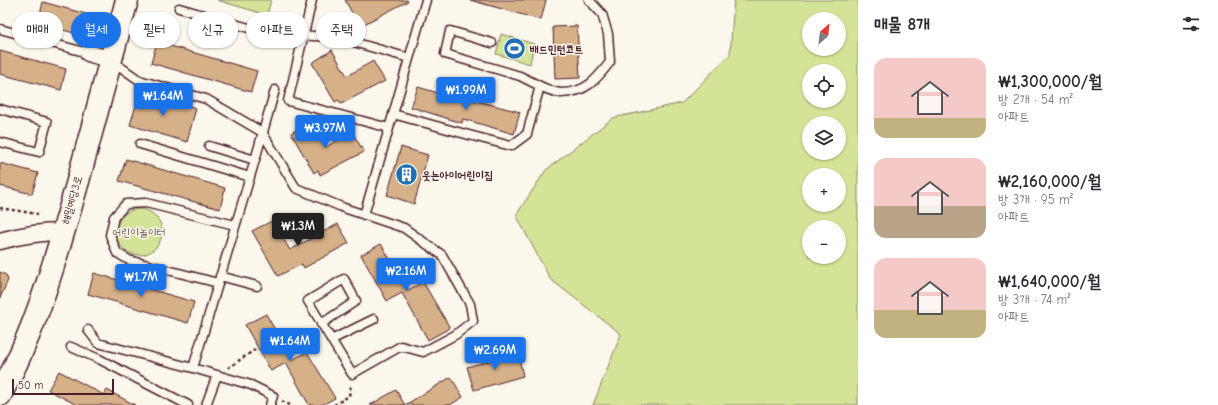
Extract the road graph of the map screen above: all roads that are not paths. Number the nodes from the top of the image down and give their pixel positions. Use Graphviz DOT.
graph roads {
  1 [pos="128,0"];
  2 [pos="312,0"];
  3 [pos="426,0"];
  4 [pos="589,0"];
  5 [pos="179,8"];
  6 [pos="308,18"];
  7 [pos="246,27"];
  8 [pos="0,29"];
  9 [pos="308,36"];
  10 [pos="492,43"];
  11 [pos="301,48"];
  12 [pos="88,53"];
  13 [pos="409,58"];
  14 [pos="111,60"];
  15 [pos="540,86"];
  16 [pos="275,90"];
  17 [pos="0,109"];
  18 [pos="393,114"];
  19 [pos="389,128"];
  20 [pos="262,132"];
  21 [pos="0,142"];
  22 [pos="140,144"];
  23 [pos="209,146"];
  24 [pos="255,160"];
  25 [pos="250,177"];
  26 [pos="364,215"];
  27 [pos="235,225"];
  28 [pos="63,232"];
  29 [pos="0,241"];
  30 [pos="219,279"];
  31 [pos="257,286"];
  32 [pos="374,319"];
  33 [pos="321,324"];
  34 [pos="88,330"];
  35 [pos="331,340"];
  36 [pos="71,347"];
  37 [pos="193,368"];
  38 [pos="217,375"];
  39 [pos="0,395"];
  40 [pos="188,405"];
  41 [pos="206,405"];
  42 [pos="270,405"];
  1 -- 14 [label="street, 해밀예당3로"];
  2 -- 6 [label="lane"];
  3 -- 13 [label="lane"];
  4 -- 15 [label="lane"];
  5 -- 7 [label="lane"];
  8 -- 12 [label="lane"];
  9 -- 13 [label="lane"];
  10 -- 15 [label="lane"];
  11 -- 19 [label="lane"];
  12 -- 14 [label="street"];
  13 -- 18 [label="lane"];
  14 -- 20 [label="lane"];
  14 -- 28 [label="street, 해밀예당3로"];
  15 -- 18 [label="lane"];
  16 -- 20 [label="lane"];
  17 -- 21 [label="lane"];
  18 -- 19 [label="lane"];
  19 -- 26 [label="lane"];
  20 -- 24 [label="lane"];
  20 -- 26 [label="lane"];
  22 -- 25 [label="lane"];
  23 -- 24 [label="lane"];
  24 -- 25 [label="lane"];
  25 -- 27 [label="lane"];
  26 -- 35 [label="lane"];
  27 -- 30 [label="lane"];
  27 -- 30 [label="lane"];
  28 -- 29 [label="street"];
  28 -- 39 [label="street, 해밀예당3로"];
  30 -- 31 [label="lane"];
  30 -- 37 [label="lane"];
  32 -- 35 [label="lane"];
  33 -- 33 [label="lane"];
  33 -- 35 [label="lane"];
  34 -- 37 [label="lane"];
  36 -- 40 [label="lane"];
  37 -- 38 [label="lane"];
  38 -- 41 [label="lane"];
  38 -- 42 [label="lane"];
}
